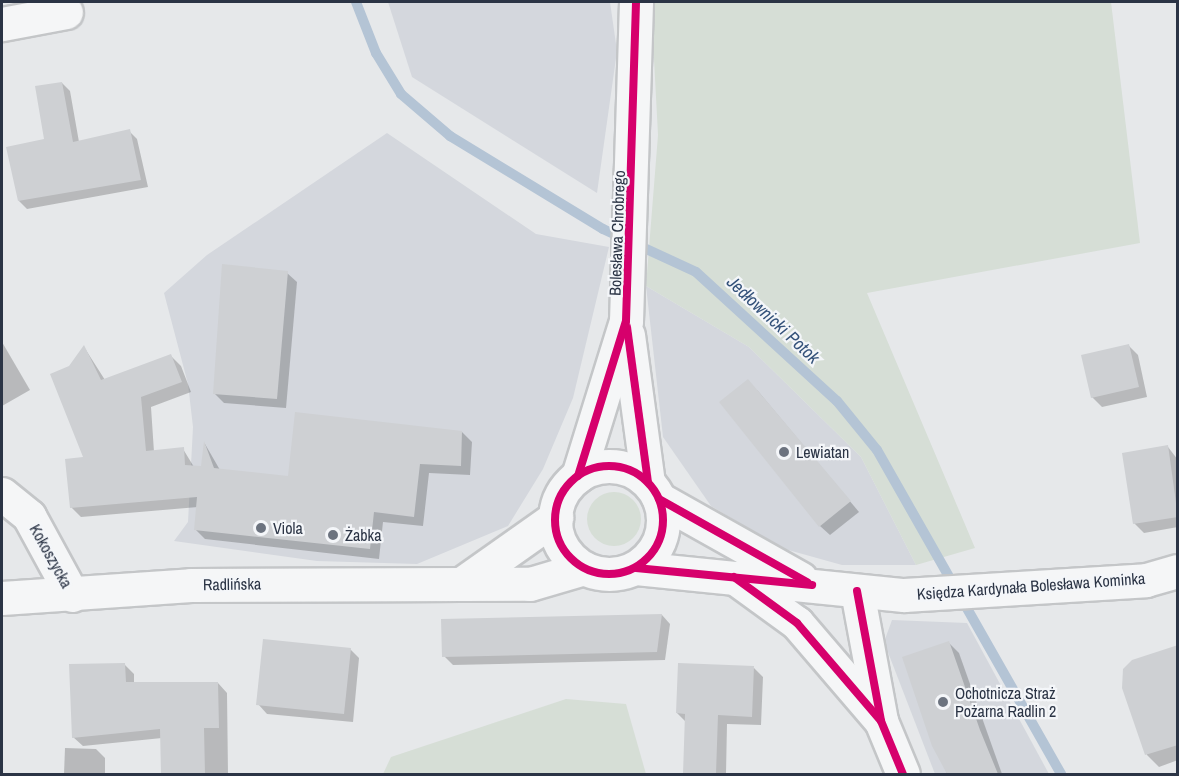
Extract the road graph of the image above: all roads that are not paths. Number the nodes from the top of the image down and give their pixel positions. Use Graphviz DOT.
graph roads {
  1 [pos="636,2"];
  2 [pos="66,12"];
  3 [pos="2,24"];
  4 [pos="626,321"];
  5 [pos="578,476"];
  6 [pos="654,490"];
  7 [pos="2,495"];
  8 [pos="556,517"];
  9 [pos="584,568"];
  10 [pos="636,568"];
  11 [pos="1178,571"];
  12 [pos="734,577"];
  13 [pos="464,582"];
  14 [pos="812,585"];
  15 [pos="857,591"];
  16 [pos="72,595"];
  17 [pos="2,598"];
  18 [pos="881,721"];
  19 [pos="903,774"];
  1 -- 4 [label="street, Bolesława Chrobrego"];
  2 -- 3 [label="street"];
  4 -- 5 [label="street, Bolesława Chrobrego"];
  4 -- 6 [label="street, Bolesława Chrobrego"];
  5 -- 6 [label="street"];
  5 -- 8 [label="street"];
  6 -- 10 [label="street"];
  6 -- 14 [label="street, Księdza Kardynała Bolesława Kominka"];
  7 -- 16 [label="street, Kokoszycka"];
  8 -- 9 [label="street"];
  8 -- 13 [label="street"];
  9 -- 10 [label="street"];
  9 -- 13 [label="street, Radlińska"];
  10 -- 12 [label="street, Księdza Kardynała Bolesława Kominka"];
  11 -- 15 [label="street, Księdza Kardynała Bolesława Kominka"];
  12 -- 14 [label="street, Księdza Kardynała Bolesława Kominka"];
  12 -- 18 [label="street"];
  13 -- 16 [label="street, Radlińska"];
  14 -- 15 [label="street, Księdza Kardynała Bolesława Kominka"];
  15 -- 18 [label="street"];
  16 -- 17 [label="street, Radlińska"];
  18 -- 19 [label="street"];
}
